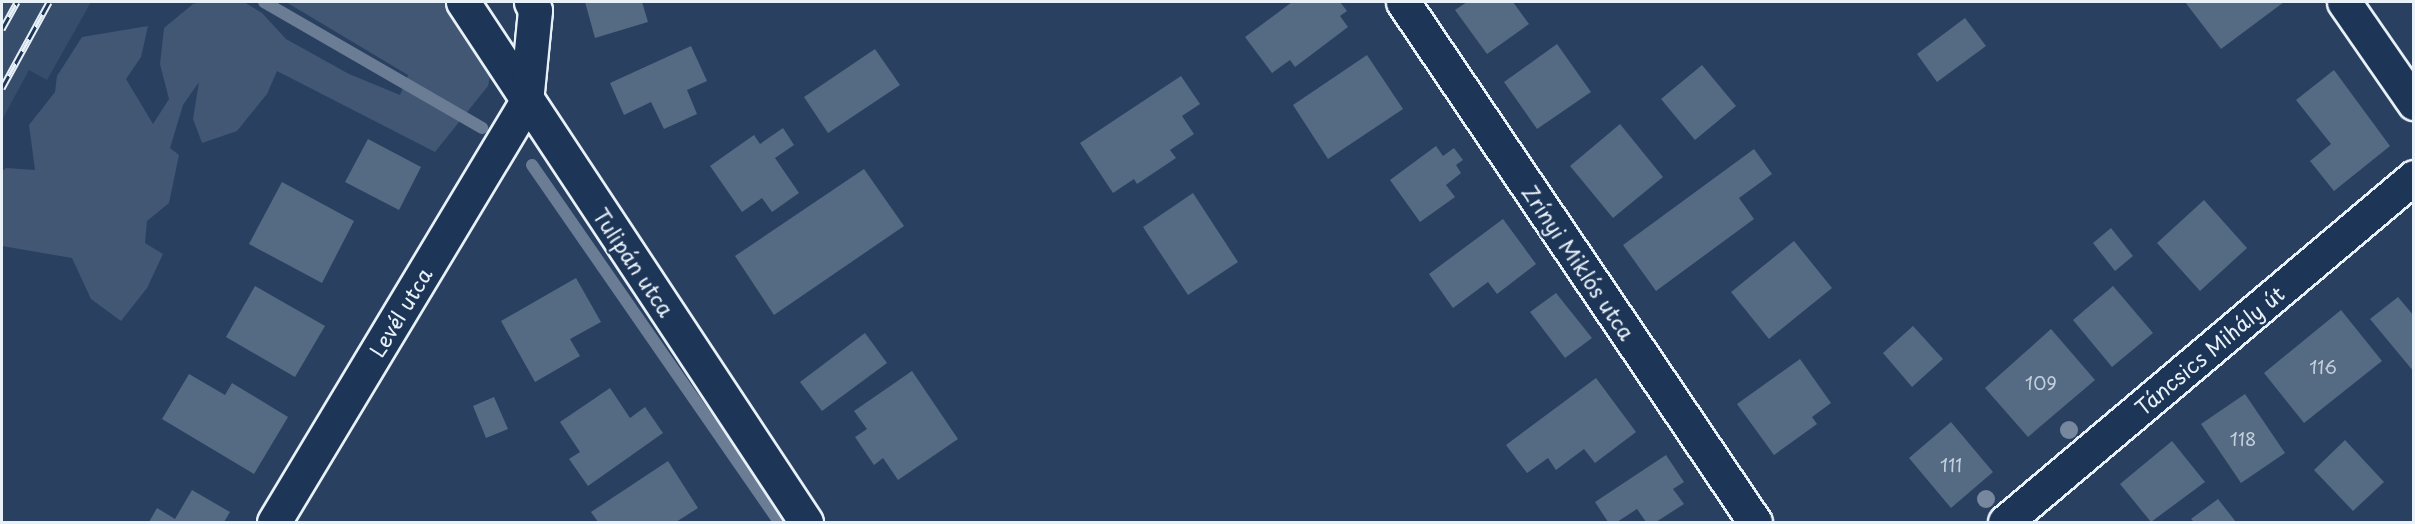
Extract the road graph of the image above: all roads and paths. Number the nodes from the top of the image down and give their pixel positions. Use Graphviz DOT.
graph roads {
  1 [pos="462,2"];
  2 [pos="531,2"];
  3 [pos="1402,2"];
  4 [pos="2344,2"];
  5 [pos="526,102"];
  6 [pos="2414,103"];
  7 [pos="2414,177"];
  8 [pos="274,522"];
  9 [pos="806,522"];
  10 [pos="1755,522"];
  11 [pos="2005,522"];
  1 -- 5 [label="street, Tulipán utca"];
  2 -- 5 [label="street"];
  3 -- 10 [label="street, Zrínyi Miklós utca"];
  4 -- 6 [label="street"];
  5 -- 8 [label="street, Levél utca"];
  5 -- 9 [label="street, Tulipán utca"];
  7 -- 11 [label="street, Táncsics Mihály út"];
}
